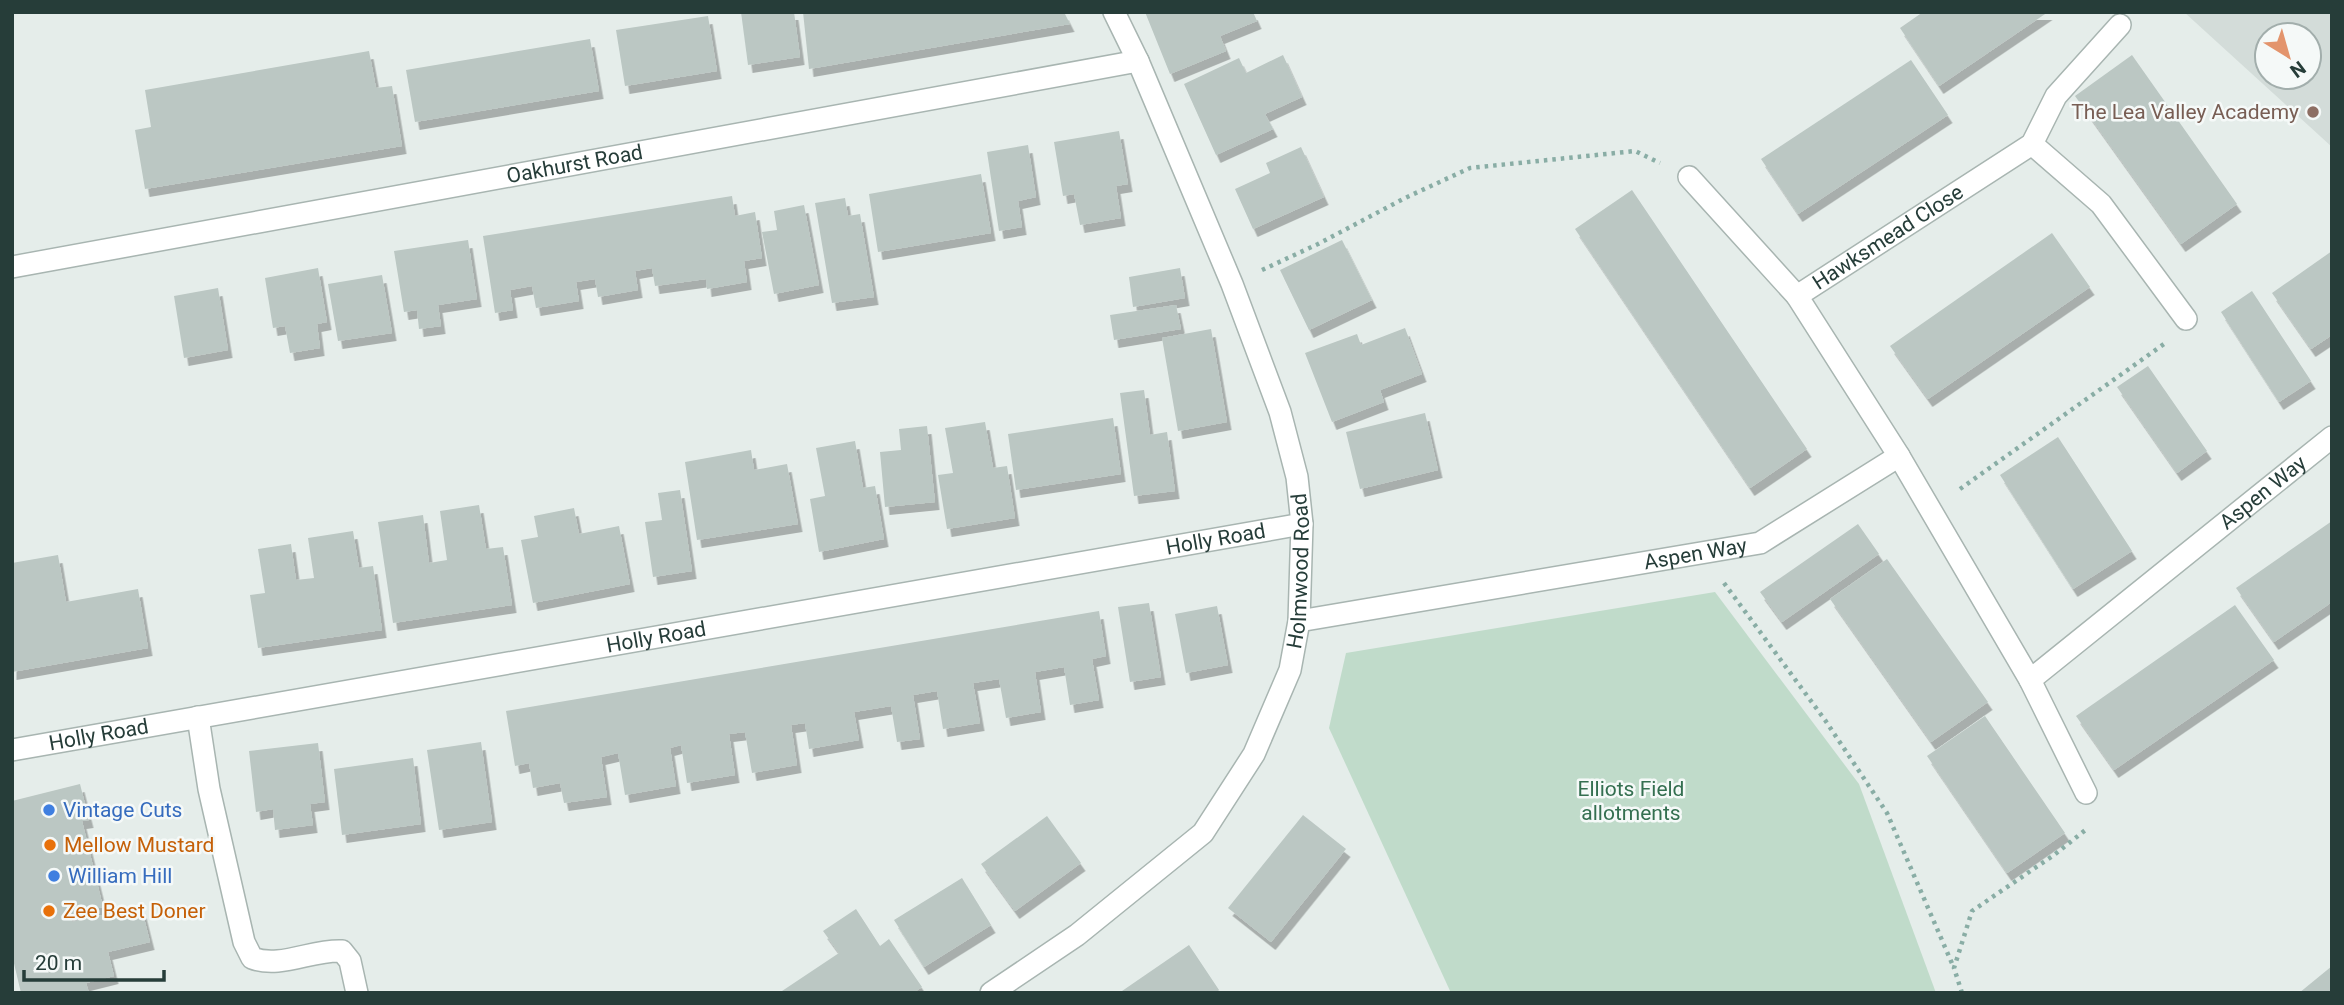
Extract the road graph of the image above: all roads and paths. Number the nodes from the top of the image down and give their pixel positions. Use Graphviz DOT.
graph roads {
  1 [pos="1114,12"];
  2 [pos="2120,25"];
  3 [pos="1138,61"];
  4 [pos="2032,144"];
  5 [pos="1689,177"];
  6 [pos="12,267"];
  7 [pos="1232,284"];
  8 [pos="1797,296"];
  9 [pos="2186,319"];
  10 [pos="2332,437"];
  11 [pos="1899,457"];
  12 [pos="1930,510"];
  13 [pos="1302,524"];
  14 [pos="1707,551"];
  15 [pos="1299,621"];
  16 [pos="2030,680"];
  17 [pos="198,717"];
  18 [pos="12,750"];
  19 [pos="2086,793"];
  20 [pos="1954,968"];
  21 [pos="357,993"];
  22 [pos="991,993"];
  23 [pos="1962,993"];
  1 -- 3 [label="street, Holmwood Road"];
  2 -- 4 [label="street"];
  3 -- 6 [label="street, Oakhurst Road"];
  3 -- 7 [label="street, Holmwood Road"];
  4 -- 8 [label="street, Hawksmead Close"];
  4 -- 9 [label="street"];
  5 -- 7 [label="path"];
  5 -- 8 [label="street"];
  7 -- 13 [label="street, Holmwood Road"];
  8 -- 11 [label="street, Hawksmead Close"];
  9 -- 12 [label="path"];
  10 -- 16 [label="street, Aspen Way"];
  11 -- 12 [label="street"];
  11 -- 14 [label="street, Aspen Way"];
  12 -- 16 [label="street"];
  13 -- 15 [label="street, Holmwood Road"];
  13 -- 17 [label="street, Holly Road"];
  14 -- 15 [label="street, Aspen Way"];
  14 -- 20 [label="path"];
  15 -- 22 [label="street, Holmwood Road"];
  16 -- 19 [label="street"];
  17 -- 18 [label="street, Holly Road"];
  17 -- 21 [label="street"];
  19 -- 20 [label="path"];
  20 -- 23 [label="path"];
}
